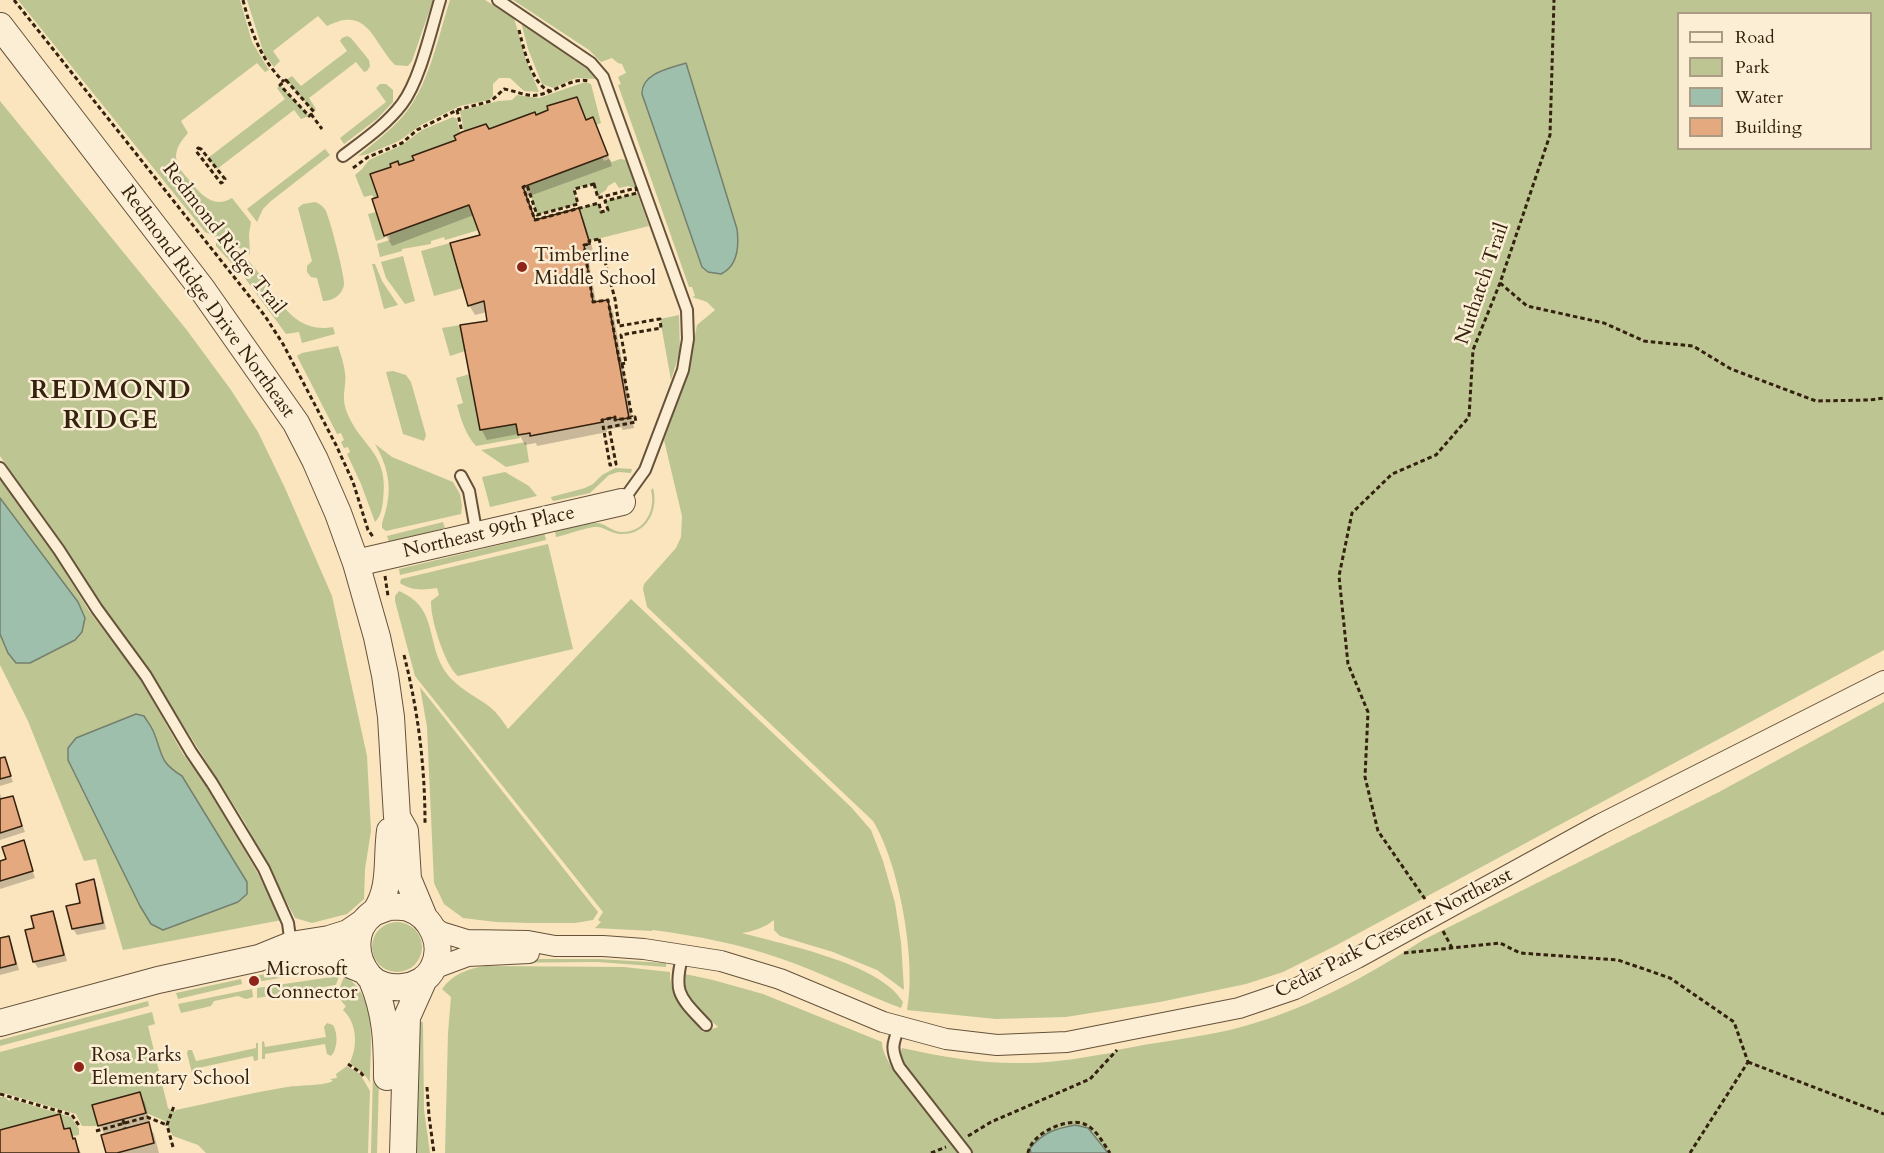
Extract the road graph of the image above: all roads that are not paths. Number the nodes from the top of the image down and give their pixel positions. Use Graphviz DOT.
graph roads {
  1 [pos="440,0"];
  2 [pos="498,0"];
  3 [pos="0,26"];
  4 [pos="343,156"];
  5 [pos="0,468"];
  6 [pos="461,476"];
  7 [pos="622,502"];
  8 [pos="477,536"];
  9 [pos="356,563"];
  10 [pos="1884,681"];
  11 [pos="397,817"];
  12 [pos="369,917"];
  13 [pos="427,920"];
  14 [pos="291,945"];
  15 [pos="555,946"];
  16 [pos="683,954"];
  17 [pos="259,958"];
  18 [pos="429,974"];
  19 [pos="368,975"];
  20 [pos="0,1023"];
  21 [pos="706,1025"];
  22 [pos="899,1027"];
  23 [pos="386,1153"];
  24 [pos="403,1153"];
  25 [pos="966,1153"];
  1 -- 4 [label="lane"];
  2 -- 7 [label="lane"];
  3 -- 9 [label="street, Redmond Ridge Drive Northeast"];
  5 -- 14 [label="lane"];
  6 -- 8 [label="lane"];
  7 -- 8 [label="street, Northeast 99th Place"];
  8 -- 9 [label="street, Northeast 99th Place"];
  9 -- 11 [label="street, Redmond Ridge Drive Northeast"];
  10 -- 22 [label="street, Cedar Park Crescent Northeast"];
  11 -- 12 [label="street, Redmond Ridge Drive Northeast"];
  11 -- 13 [label="street, Redmond Ridge Drive Northeast"];
  12 -- 13 [label="street"];
  12 -- 14 [label="street"];
  12 -- 19 [label="street, Redmond Ridge Drive Northeast"];
  13 -- 15 [label="street, Cedar Park Crescent Northeast"];
  13 -- 18 [label="street, Redmond Ridge Drive Northeast"];
  14 -- 17 [label="street"];
  15 -- 16 [label="street, Cedar Park Crescent Northeast"];
  15 -- 18 [label="street, Cedar Park Crescent Northeast"];
  16 -- 21 [label="lane"];
  16 -- 22 [label="street, Cedar Park Crescent Northeast"];
  17 -- 19 [label="street"];
  17 -- 20 [label="street"];
  18 -- 19 [label="street"];
  18 -- 24 [label="street, Redmond Ridge Drive Northeast"];
  19 -- 23 [label="street, Redmond Ridge Drive Northeast"];
  22 -- 25 [label="lane"];
}
